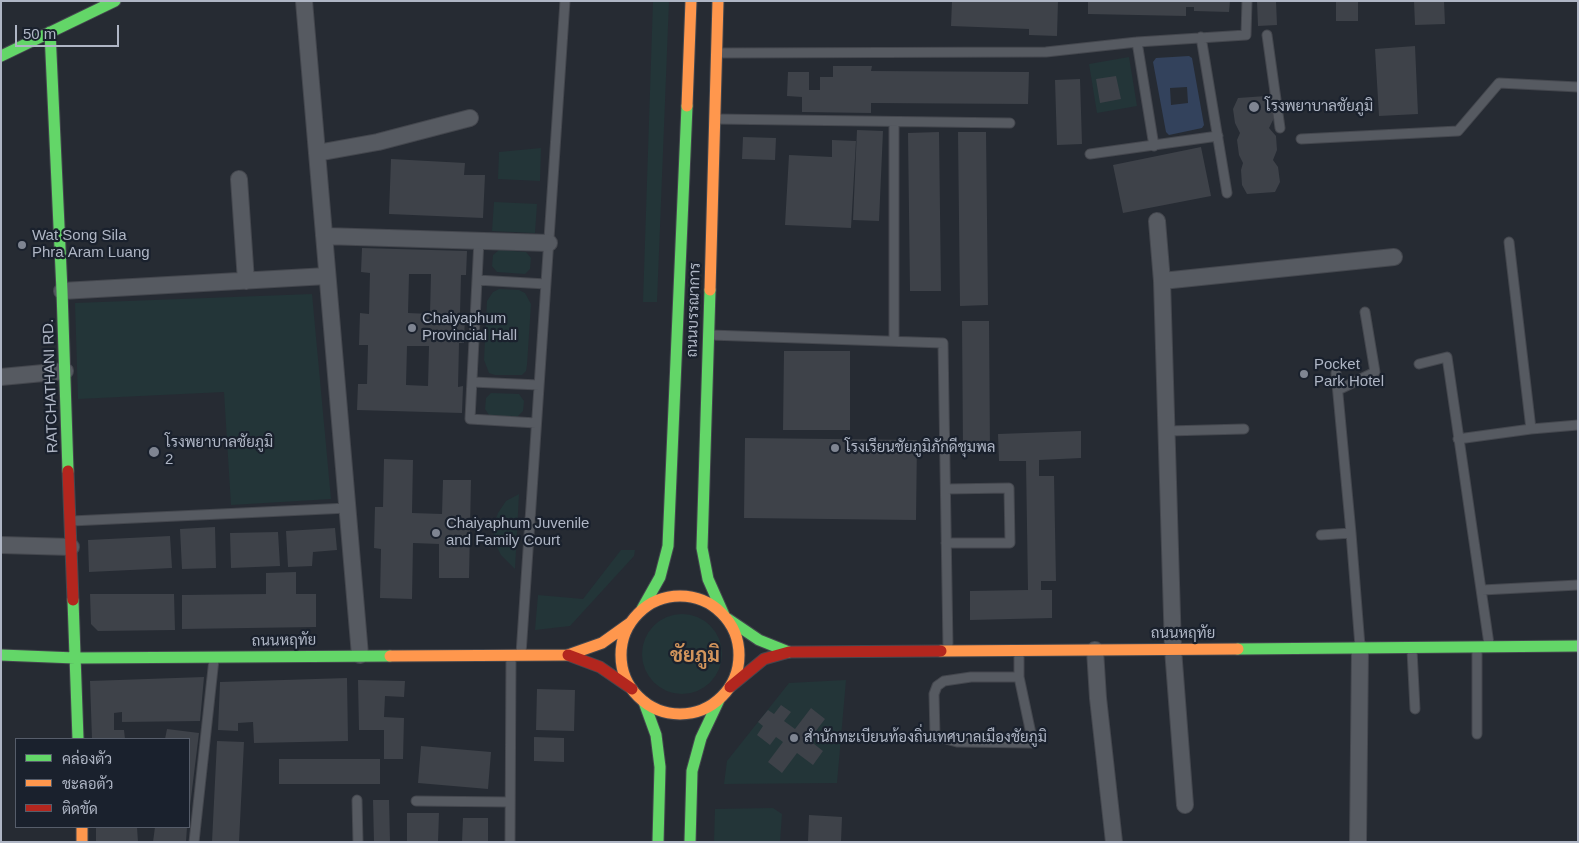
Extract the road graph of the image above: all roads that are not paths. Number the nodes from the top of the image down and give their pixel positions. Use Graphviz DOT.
graph roads {
  1 [pos="115,1"];
  2 [pos="304,1"];
  3 [pos="565,1"];
  4 [pos="691,1"];
  5 [pos="718,1"];
  6 [pos="1247,1"];
  7 [pos="50,32"];
  8 [pos="1267,35"];
  9 [pos="1201,37"];
  10 [pos="1137,42"];
  11 [pos="716,53"];
  12 [pos="1,56"];
  13 [pos="1578,87"];
  14 [pos="470,118"];
  15 [pos="715,119"];
  16 [pos="894,122"];
  17 [pos="1010,123"];
  18 [pos="1280,128"];
  19 [pos="1218,136"];
  20 [pos="1301,138"];
  21 [pos="1154,146"];
  22 [pos="317,152"];
  23 [pos="1090,154"];
  24 [pos="239,179"];
  25 [pos="698,186"];
  26 [pos="1227,193"];
  27 [pos="1157,221"];
  28 [pos="324,236"];
  29 [pos="480,240"];
  30 [pos="1509,242"];
  31 [pos="549,243"];
  32 [pos="1394,257"];
  33 [pos="327,276"];
  34 [pos="477,280"];
  35 [pos="246,281"];
  36 [pos="1162,281"];
  37 [pos="546,284"];
  38 [pos="62,291"];
  39 [pos="1365,312"];
  40 [pos="708,335"];
  41 [pos="894,341"];
  42 [pos="1419,364"];
  43 [pos="65,371"];
  44 [pos="1336,373"];
  45 [pos="1,377"];
  46 [pos="472,382"];
  47 [pos="539,385"];
  48 [pos="1338,390"];
  49 [pos="536,423"];
  50 [pos="1578,425"];
  51 [pos="1244,429"];
  52 [pos="1531,429"];
  53 [pos="1167,432"];
  54 [pos="1458,439"];
  55 [pos="946,488"];
  56 [pos="348,508"];
  57 [pos="70,521"];
  58 [pos="1351,532"];
  59 [pos="1321,535"];
  60 [pos="946,543"];
  61 [pos="1,546"];
  62 [pos="71,547"];
  63 [pos="1578,585"];
  64 [pos="1482,590"];
  65 [pos="642,609"];
  66 [pos="726,617"];
  67 [pos="630,622"];
  68 [pos="1489,646"];
  69 [pos="1578,646"];
  70 [pos="1412,647"];
  71 [pos="1477,647"];
  72 [pos="1360,648"];
  73 [pos="1173,649"];
  74 [pos="1020,650"];
  75 [pos="1095,650"];
  76 [pos="948,651"];
  77 [pos="789,652"];
  78 [pos="1,655"];
  79 [pos="360,655"];
  80 [pos="516,655"];
  81 [pos="568,655"];
  82 [pos="214,656"];
  83 [pos="75,658"];
  84 [pos="1019,677"];
  85 [pos="730,687"];
  86 [pos="632,689"];
  87 [pos="719,700"];
  88 [pos="644,702"];
  89 [pos="1415,709"];
  90 [pos="1477,734"];
  91 [pos="78,738"];
  92 [pos="357,800"];
  93 [pos="416,801"];
  94 [pos="510,802"];
  95 [pos="1185,805"];
  96 [pos="82,828"];
  97 [pos="82,842"];
  98 [pos="194,842"];
  99 [pos="358,842"];
  100 [pos="510,842"];
  101 [pos="658,842"];
  102 [pos="690,842"];
  103 [pos="1114,842"];
  104 [pos="1358,842"];
  1 -- 7 [label="main road"];
  2 -- 22 [label="street"];
  3 -- 31 [label="lane"];
  4 -- 25 [label="main road, ถนนบรรณาการ"];
  5 -- 11 [label="main road, ถนนบรรณาการ"];
  6 -- 9 [label="lane"];
  7 -- 12 [label="main road"];
  7 -- 38 [label="main road, RATCHATHANI RD."];
  8 -- 18 [label="lane"];
  9 -- 10 [label="lane"];
  9 -- 19 [label="lane"];
  10 -- 11 [label="lane"];
  10 -- 21 [label="lane"];
  11 -- 15 [label="main road, ถนนบรรณาการ"];
  13 -- 20 [label="lane"];
  14 -- 22 [label="street"];
  15 -- 16 [label="lane"];
  15 -- 25 [label="main road, ถนนบรรณาการ"];
  16 -- 17 [label="lane"];
  16 -- 41 [label="lane"];
  19 -- 21 [label="lane"];
  19 -- 26 [label="lane"];
  21 -- 23 [label="lane"];
  22 -- 28 [label="street"];
  24 -- 35 [label="street"];
  25 -- 40 [label="main road, ถนนบรรณาการ"];
  25 -- 65 [label="main road, ถนนบรรณาการ"];
  27 -- 36 [label="street"];
  28 -- 29 [label="street"];
  28 -- 33 [label="street"];
  29 -- 31 [label="street"];
  29 -- 34 [label="lane"];
  30 -- 52 [label="lane"];
  31 -- 37 [label="lane"];
  32 -- 36 [label="street"];
  33 -- 35 [label="street"];
  33 -- 56 [label="street"];
  34 -- 37 [label="lane"];
  34 -- 46 [label="lane"];
  35 -- 38 [label="street"];
  36 -- 53 [label="street"];
  37 -- 47 [label="lane"];
  38 -- 43 [label="main road, RATCHATHANI RD."];
  39 -- 48 [label="lane"];
  40 -- 41 [label="lane"];
  40 -- 66 [label="main road, ถนนบรรณาการ"];
  41 -- 55 [label="lane"];
  42 -- 54 [label="lane"];
  43 -- 45 [label="street"];
  43 -- 57 [label="main road, RATCHATHANI RD."];
  44 -- 48 [label="lane"];
  46 -- 47 [label="lane"];
  46 -- 49 [label="lane"];
  47 -- 49 [label="lane"];
  48 -- 58 [label="lane"];
  49 -- 80 [label="lane"];
  50 -- 52 [label="lane"];
  51 -- 53 [label="lane"];
  52 -- 54 [label="lane"];
  53 -- 73 [label="street"];
  54 -- 64 [label="lane"];
  55 -- 60 [label="lane"];
  55 -- 60 [label="lane"];
  56 -- 57 [label="lane"];
  56 -- 79 [label="street"];
  57 -- 62 [label="main road, RATCHATHANI RD."];
  58 -- 59 [label="lane"];
  58 -- 72 [label="lane"];
  60 -- 76 [label="lane"];
  61 -- 62 [label="street"];
  62 -- 83 [label="main road, RATCHATHANI RD."];
  63 -- 64 [label="lane"];
  64 -- 68 [label="lane"];
  65 -- 66 [label="main road"];
  65 -- 67 [label="main road"];
  66 -- 77 [label="main road, ถนนหฤทัย"];
  66 -- 85 [label="main road"];
  67 -- 81 [label="main road, ถนนหฤทัย"];
  67 -- 86 [label="main road"];
  68 -- 69 [label="main road, ถนนหฤทัย"];
  68 -- 71 [label="main road, ถนนหฤทัย"];
  70 -- 71 [label="main road, ถนนหฤทัย"];
  70 -- 72 [label="main road, ถนนหฤทัย"];
  70 -- 89 [label="lane"];
  71 -- 90 [label="lane"];
  72 -- 73 [label="main road, ถนนหฤทัย"];
  72 -- 104 [label="street"];
  73 -- 75 [label="main road, ถนนหฤทัย"];
  73 -- 95 [label="street"];
  74 -- 75 [label="main road, ถนนหฤทัย"];
  74 -- 76 [label="main road, ถนนหฤทัย"];
  74 -- 84 [label="lane"];
  75 -- 103 [label="street"];
  76 -- 77 [label="main road, ถนนหฤทัย"];
  77 -- 85 [label="main road, ถนนหฤทัย"];
  78 -- 83 [label="main road, ถนนหฤทัย"];
  79 -- 80 [label="main road, ถนนหฤทัย"];
  79 -- 82 [label="main road, ถนนหฤทัย"];
  80 -- 81 [label="main road, ถนนหฤทัย"];
  80 -- 94 [label="lane"];
  81 -- 86 [label="main road, ถนนหฤทัย"];
  82 -- 83 [label="main road, ถนนหฤทัย"];
  82 -- 98 [label="lane"];
  83 -- 91 [label="main road, RATCHATHANI RD."];
  84 -- 84 [label="lane"];
  85 -- 87 [label="main road"];
  86 -- 88 [label="main road"];
  87 -- 88 [label="main road"];
  87 -- 102 [label="main road"];
  88 -- 101 [label="main road"];
  92 -- 99 [label="lane"];
  93 -- 94 [label="lane"];
  94 -- 100 [label="lane"];
  96 -- 97 [label="main road"];
}
